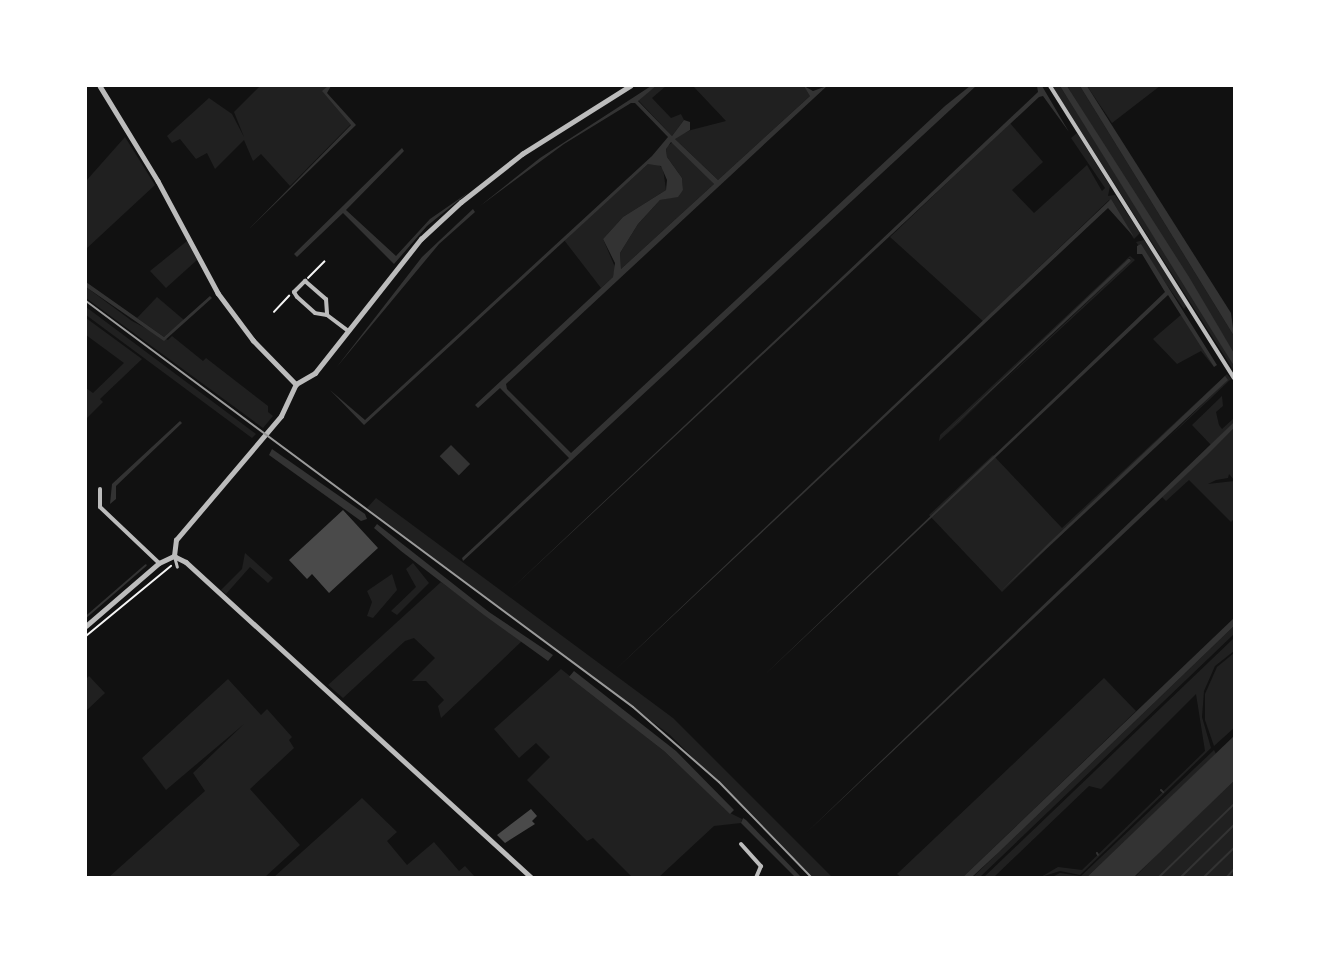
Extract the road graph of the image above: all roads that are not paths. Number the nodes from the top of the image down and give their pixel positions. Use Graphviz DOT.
graph roads {
  1 [pos="100,86"];
  2 [pos="630,86"];
  3 [pos="1050,86"];
  4 [pos="327,315"];
  5 [pos="348,331"];
  6 [pos="1234,378"];
  7 [pos="296,384"];
  8 [pos="100,489"];
  9 [pos="174,556"];
  10 [pos="159,563"];
  11 [pos="177,567"];
  12 [pos="86,626"];
  13 [pos="741,844"];
  14 [pos="532,878"];
  15 [pos="756,878"];
  1 -- 7 [label="street"];
  2 -- 5 [label="street"];
  3 -- 6 [label="street"];
  4 -- 4 [label="street"];
  4 -- 5 [label="street"];
  5 -- 7 [label="street"];
  7 -- 9 [label="street"];
  8 -- 10 [label="street"];
  9 -- 10 [label="street"];
  9 -- 11 [label="street"];
  9 -- 14 [label="street"];
  10 -- 12 [label="street"];
  13 -- 15 [label="street"];
}
